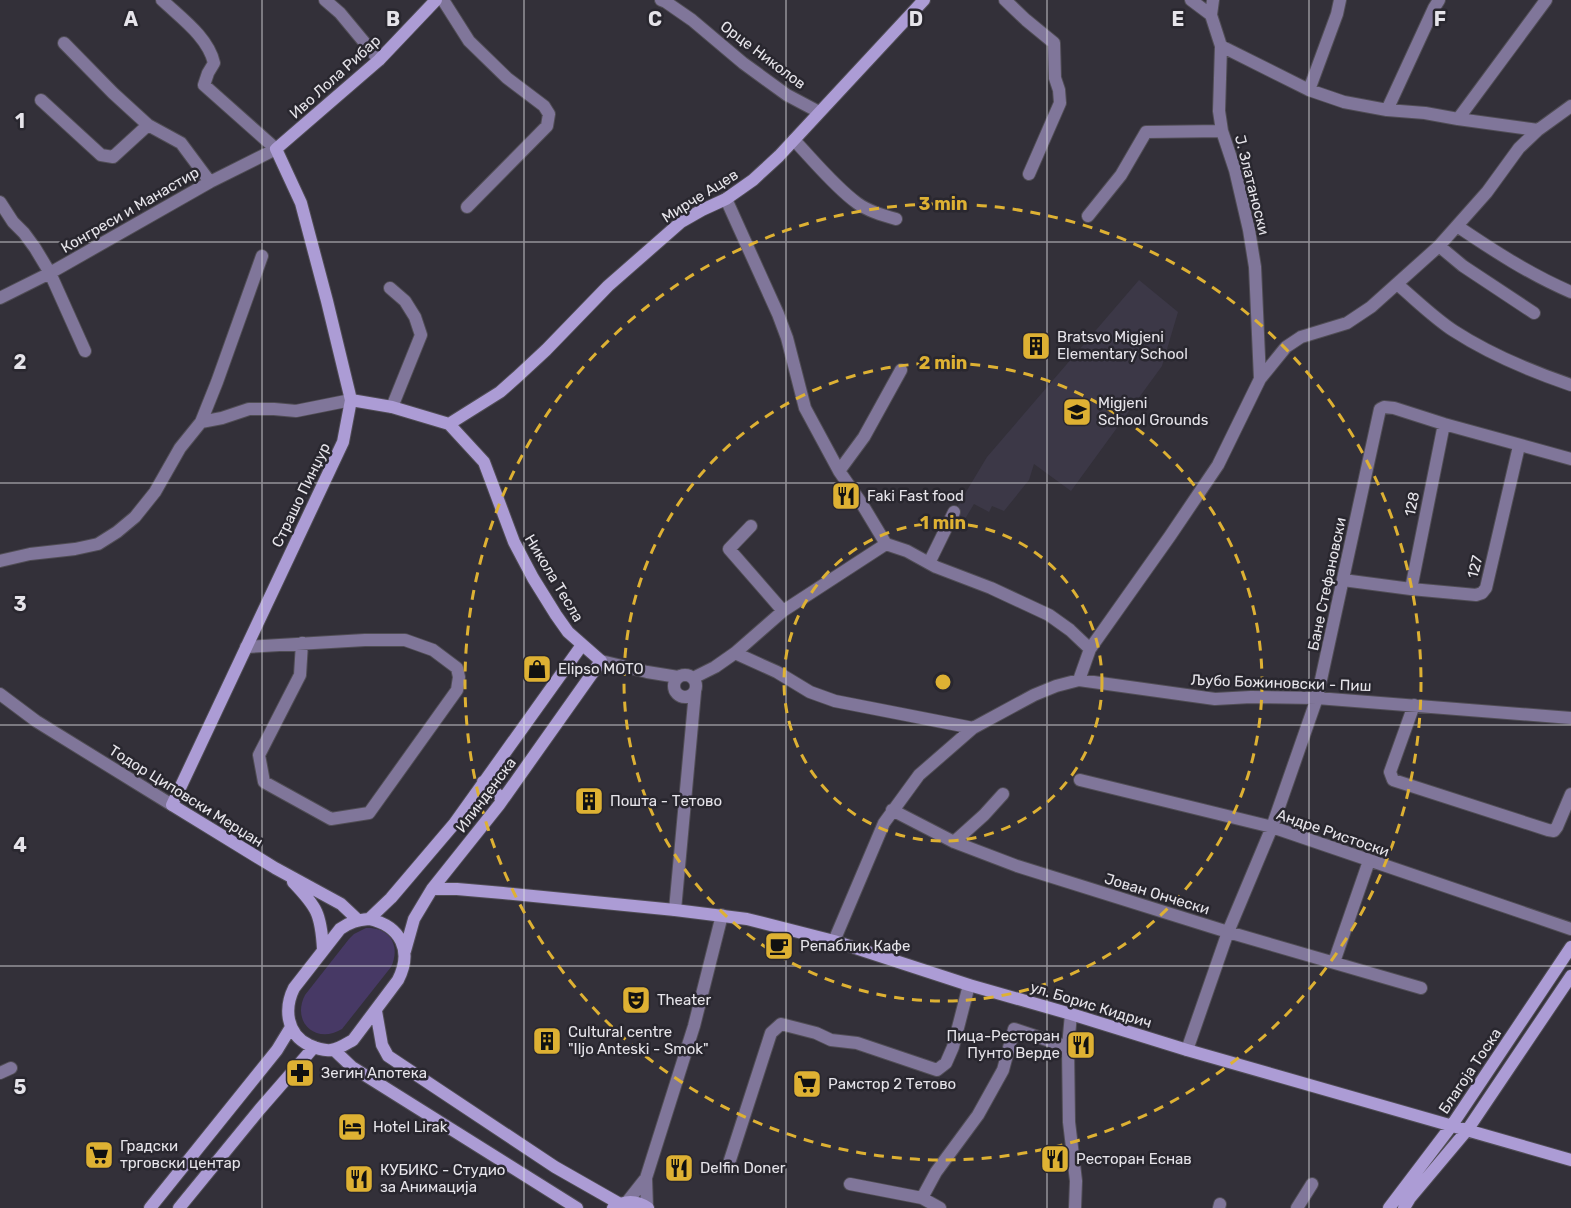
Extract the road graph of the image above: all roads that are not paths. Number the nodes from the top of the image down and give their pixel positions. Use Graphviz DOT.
graph roads {
  1 [pos="162,0"];
  2 [pos="325,0"];
  3 [pos="436,0"];
  4 [pos="443,0"];
  5 [pos="660,0"];
  6 [pos="924,0"];
  7 [pos="1005,0"];
  8 [pos="1191,0"];
  9 [pos="1213,0"];
  10 [pos="1340,0"];
  11 [pos="1439,0"];
  12 [pos="1546,0"];
  13 [pos="1210,15"];
  14 [pos="64,43"];
  15 [pos="1221,46"];
  16 [pos="379,60"];
  17 [pos="1309,90"];
  18 [pos="41,100"];
  19 [pos="1571,106"];
  20 [pos="1388,110"];
  21 [pos="819,112"];
  22 [pos="1458,119"];
  23 [pos="148,125"];
  24 [pos="1538,130"];
  25 [pos="1222,131"];
  26 [pos="794,140"];
  27 [pos="276,149"];
  28 [pos="1029,174"];
  29 [pos="210,182"];
  30 [pos="726,199"];
  31 [pos="0,202"];
  32 [pos="467,207"];
  33 [pos="1088,216"];
  34 [pos="896,219"];
  35 [pos="1457,226"];
  36 [pos="1439,246"];
  37 [pos="262,256"];
  38 [pos="50,273"];
  39 [pos="1397,284"];
  40 [pos="390,288"];
  41 [pos="1571,292"];
  42 [pos="0,298"];
  43 [pos="1534,313"];
  44 [pos="85,351"];
  45 [pos="901,370"];
  46 [pos="1260,379"];
  47 [pos="1571,385"];
  48 [pos="351,400"];
  49 [pos="393,406"];
  50 [pos="201,422"];
  51 [pos="449,424"];
  52 [pos="1444,424"];
  53 [pos="1520,446"];
  54 [pos="1571,459"];
  55 [pos="839,471"];
  56 [pos="954,512"];
  57 [pos="751,526"];
  58 [pos="886,544"];
  59 [pos="0,561"];
  60 [pos="929,563"];
  61 [pos="1343,580"];
  62 [pos="1411,589"];
  63 [pos="783,610"];
  64 [pos="302,643"];
  65 [pos="582,645"];
  66 [pos="246,647"];
  67 [pos="1090,649"];
  68 [pos="735,653"];
  69 [pos="601,661"];
  70 [pos="647,672"];
  71 [pos="678,677"];
  72 [pos="693,678"];
  73 [pos="1079,680"];
  74 [pos="695,692"];
  75 [pos="675,693"];
  76 [pos="0,694"];
  77 [pos="1317,698"];
  78 [pos="1414,705"];
  79 [pos="1571,718"];
  80 [pos="691,723"];
  81 [pos="974,728"];
  82 [pos="1080,780"];
  83 [pos="483,783"];
  84 [pos="1003,794"];
  85 [pos="1571,794"];
  86 [pos="503,799"];
  87 [pos="172,805"];
  88 [pos="892,810"];
  89 [pos="1272,827"];
  90 [pos="954,842"];
  91 [pos="1370,861"];
  92 [pos="283,873"];
  93 [pos="432,889"];
  94 [pos="675,910"];
  95 [pos="722,915"];
  96 [pos="364,919"];
  97 [pos="1571,929"];
  98 [pos="1228,932"];
  99 [pos="834,941"];
  100 [pos="1571,947"];
  101 [pos="323,949"];
  102 [pos="405,951"];
  103 [pos="1334,962"];
  104 [pos="1571,975"];
  105 [pos="969,985"];
  106 [pos="1421,988"];
  107 [pos="376,1011"];
  108 [pos="1071,1014"];
  109 [pos="291,1027"];
  110 [pos="314,1047"];
  111 [pos="1068,1047"];
  112 [pos="334,1050"];
  113 [pos="1187,1050"];
  114 [pos="1452,1125"];
  115 [pos="1468,1129"];
  116 [pos="730,1160"];
  117 [pos="1571,1160"];
  118 [pos="646,1178"];
  119 [pos="1312,1184"];
  120 [pos="850,1185"];
  121 [pos="922,1198"];
  122 [pos="620,1205"];
  123 [pos="150,1208"];
  124 [pos="179,1208"];
  125 [pos="577,1208"];
  126 [pos="648,1208"];
  127 [pos="940,1208"];
  128 [pos="1074,1208"];
  129 [pos="1297,1208"];
  130 [pos="1389,1208"];
  131 [pos="1404,1208"];
  1 -- 27 [label="street"];
  2 -- 16 [label="street"];
  3 -- 16 [label="street, Иво Лола Рибар"];
  4 -- 32 [label="street"];
  5 -- 21 [label="street, Орце Николов"];
  6 -- 21 [label="street, Мирче Ацев"];
  7 -- 28 [label="street"];
  8 -- 13 [label="street"];
  9 -- 13 [label="street"];
  10 -- 17 [label="street"];
  11 -- 20 [label="street"];
  12 -- 22 [label="street"];
  13 -- 15 [label="street, Ј. Златаноски"];
  14 -- 23 [label="street"];
  15 -- 17 [label="street"];
  15 -- 25 [label="street, Ј. Златаноски"];
  16 -- 27 [label="street, Иво Лола Рибар"];
  17 -- 20 [label="street"];
  18 -- 23 [label="street"];
  19 -- 24 [label="street"];
  20 -- 22 [label="street"];
  21 -- 26 [label="street, Мирче Ацев"];
  22 -- 24 [label="street"];
  23 -- 29 [label="street"];
  24 -- 35 [label="street"];
  25 -- 33 [label="street"];
  25 -- 46 [label="street, Ј. Златаноски"];
  26 -- 30 [label="street, Мирче Ацев"];
  26 -- 34 [label="street"];
  27 -- 29 [label="street, Конгреси и Манастир"];
  27 -- 48 [label="street, Страшо Пинџур"];
  29 -- 38 [label="street, Конгреси и Манастир"];
  30 -- 51 [label="street, Мирче Ацев"];
  30 -- 55 [label="street"];
  31 -- 38 [label="street"];
  35 -- 36 [label="street"];
  35 -- 41 [label="street"];
  36 -- 39 [label="street"];
  36 -- 43 [label="street"];
  37 -- 50 [label="street"];
  38 -- 42 [label="street, Конгреси и Манастир"];
  38 -- 44 [label="street"];
  39 -- 46 [label="street"];
  39 -- 47 [label="street"];
  40 -- 49 [label="street"];
  45 -- 55 [label="street"];
  46 -- 67 [label="street"];
  48 -- 49 [label="street, Никола Тесла"];
  48 -- 50 [label="street"];
  48 -- 66 [label="street, Страшо Пинџур"];
  49 -- 51 [label="street, Никола Тесла"];
  50 -- 59 [label="street"];
  51 -- 65 [label="street, Никола Тесла"];
  52 -- 53 [label="street, Бане Стефановски"];
  52 -- 61 [label="street, Бане Стефановски"];
  52 -- 62 [label="street, 128"];
  53 -- 54 [label="street, Бане Стефановски"];
  53 -- 62 [label="street, 127"];
  55 -- 58 [label="street"];
  56 -- 60 [label="street"];
  57 -- 63 [label="street"];
  58 -- 60 [label="street"];
  58 -- 63 [label="street"];
  60 -- 67 [label="street"];
  61 -- 62 [label="street, 127"];
  61 -- 77 [label="street, Бане Стефановски"];
  63 -- 68 [label="street"];
  64 -- 64 [label="street"];
  64 -- 66 [label="street"];
  65 -- 69 [label="street, Никола Тесла"];
  65 -- 83 [label="street, Илинденска"];
  66 -- 87 [label="street, Страшо Пинџур"];
  67 -- 73 [label="street"];
  68 -- 72 [label="street"];
  68 -- 81 [label="street"];
  69 -- 70 [label="street, Никола Тесла"];
  69 -- 86 [label="street, Илинденска"];
  70 -- 71 [label="street, Никола Тесла"];
  70 -- 75 [label="street, Никола Тесла"];
  71 -- 72 [label="street"];
  71 -- 75 [label="street"];
  72 -- 74 [label="street"];
  73 -- 77 [label="street, Љубо Божиновски - Пиш"];
  73 -- 81 [label="street, Љубо Божиновски - Пиш"];
  74 -- 75 [label="street"];
  74 -- 80 [label="street"];
  75 -- 80 [label="street"];
  76 -- 87 [label="street, Тодор Циповски Мерџан"];
  77 -- 78 [label="street, Љубо Божиновски - Пиш"];
  77 -- 89 [label="street, Бане Стефановски"];
  78 -- 79 [label="street, Љубо Божиновски - Пиш"];
  78 -- 85 [label="street"];
  80 -- 94 [label="street"];
  81 -- 88 [label="street, Љубо Божиновски - Пиш"];
  82 -- 89 [label="street, Андре Ристоски"];
  83 -- 86 [label="street"];
  83 -- 96 [label="street, Илинденска"];
  84 -- 90 [label="street"];
  86 -- 93 [label="street, Илинденска"];
  87 -- 92 [label="street, Тодор Циповски Мерџан"];
  88 -- 90 [label="street, Јован Ончески"];
  88 -- 99 [label="street, Љубо Божиновски - Пиш"];
  89 -- 91 [label="street, Андре Ристоски"];
  89 -- 98 [label="street, Бане Стефановски"];
  90 -- 98 [label="street, Јован Ончески"];
  91 -- 97 [label="street, Андре Ристоски"];
  91 -- 103 [label="street"];
  92 -- 96 [label="street, Тодор Циповски Мерџан"];
  92 -- 101 [label="street"];
  93 -- 94 [label="street, ул. Борис Кидрич"];
  93 -- 102 [label="street, Илинденска"];
  94 -- 95 [label="street, ул. Борис Кидрич"];
  95 -- 99 [label="street, ул. Борис Кидрич"];
  95 -- 118 [label="street"];
  96 -- 101 [label="street, Илинденска"];
  96 -- 102 [label="street"];
  98 -- 103 [label="street, Јован Ончески"];
  98 -- 113 [label="street, Бане Стефановски"];
  99 -- 105 [label="street, ул. Борис Кидрич"];
  100 -- 114 [label="street, Благоја Тоска"];
  101 -- 109 [label="street, Илинденска"];
  102 -- 107 [label="street, Илинденска"];
  103 -- 106 [label="street, Јован Ончески"];
  104 -- 115 [label="street"];
  105 -- 108 [label="street, ул. Борис Кидрич"];
  105 -- 116 [label="street"];
  107 -- 112 [label="street, Илинденска"];
  107 -- 122 [label="street"];
  108 -- 111 [label="street"];
  108 -- 113 [label="street, ул. Борис Кидрич"];
  109 -- 110 [label="street"];
  109 -- 123 [label="street"];
  110 -- 112 [label="street"];
  110 -- 124 [label="street"];
  111 -- 121 [label="street"];
  111 -- 128 [label="street"];
  112 -- 125 [label="street"];
  113 -- 114 [label="street, ул. Борис Кидрич"];
  114 -- 115 [label="street, ул. Борис Кидрич"];
  114 -- 130 [label="street, Благоја Тоска"];
  115 -- 117 [label="street, ул. Борис Кидрич"];
  115 -- 131 [label="street"];
  118 -- 122 [label="street"];
  118 -- 126 [label="street"];
  119 -- 129 [label="street"];
  120 -- 121 [label="street"];
  121 -- 127 [label="street"];
  122 -- 126 [label="street"];
}
